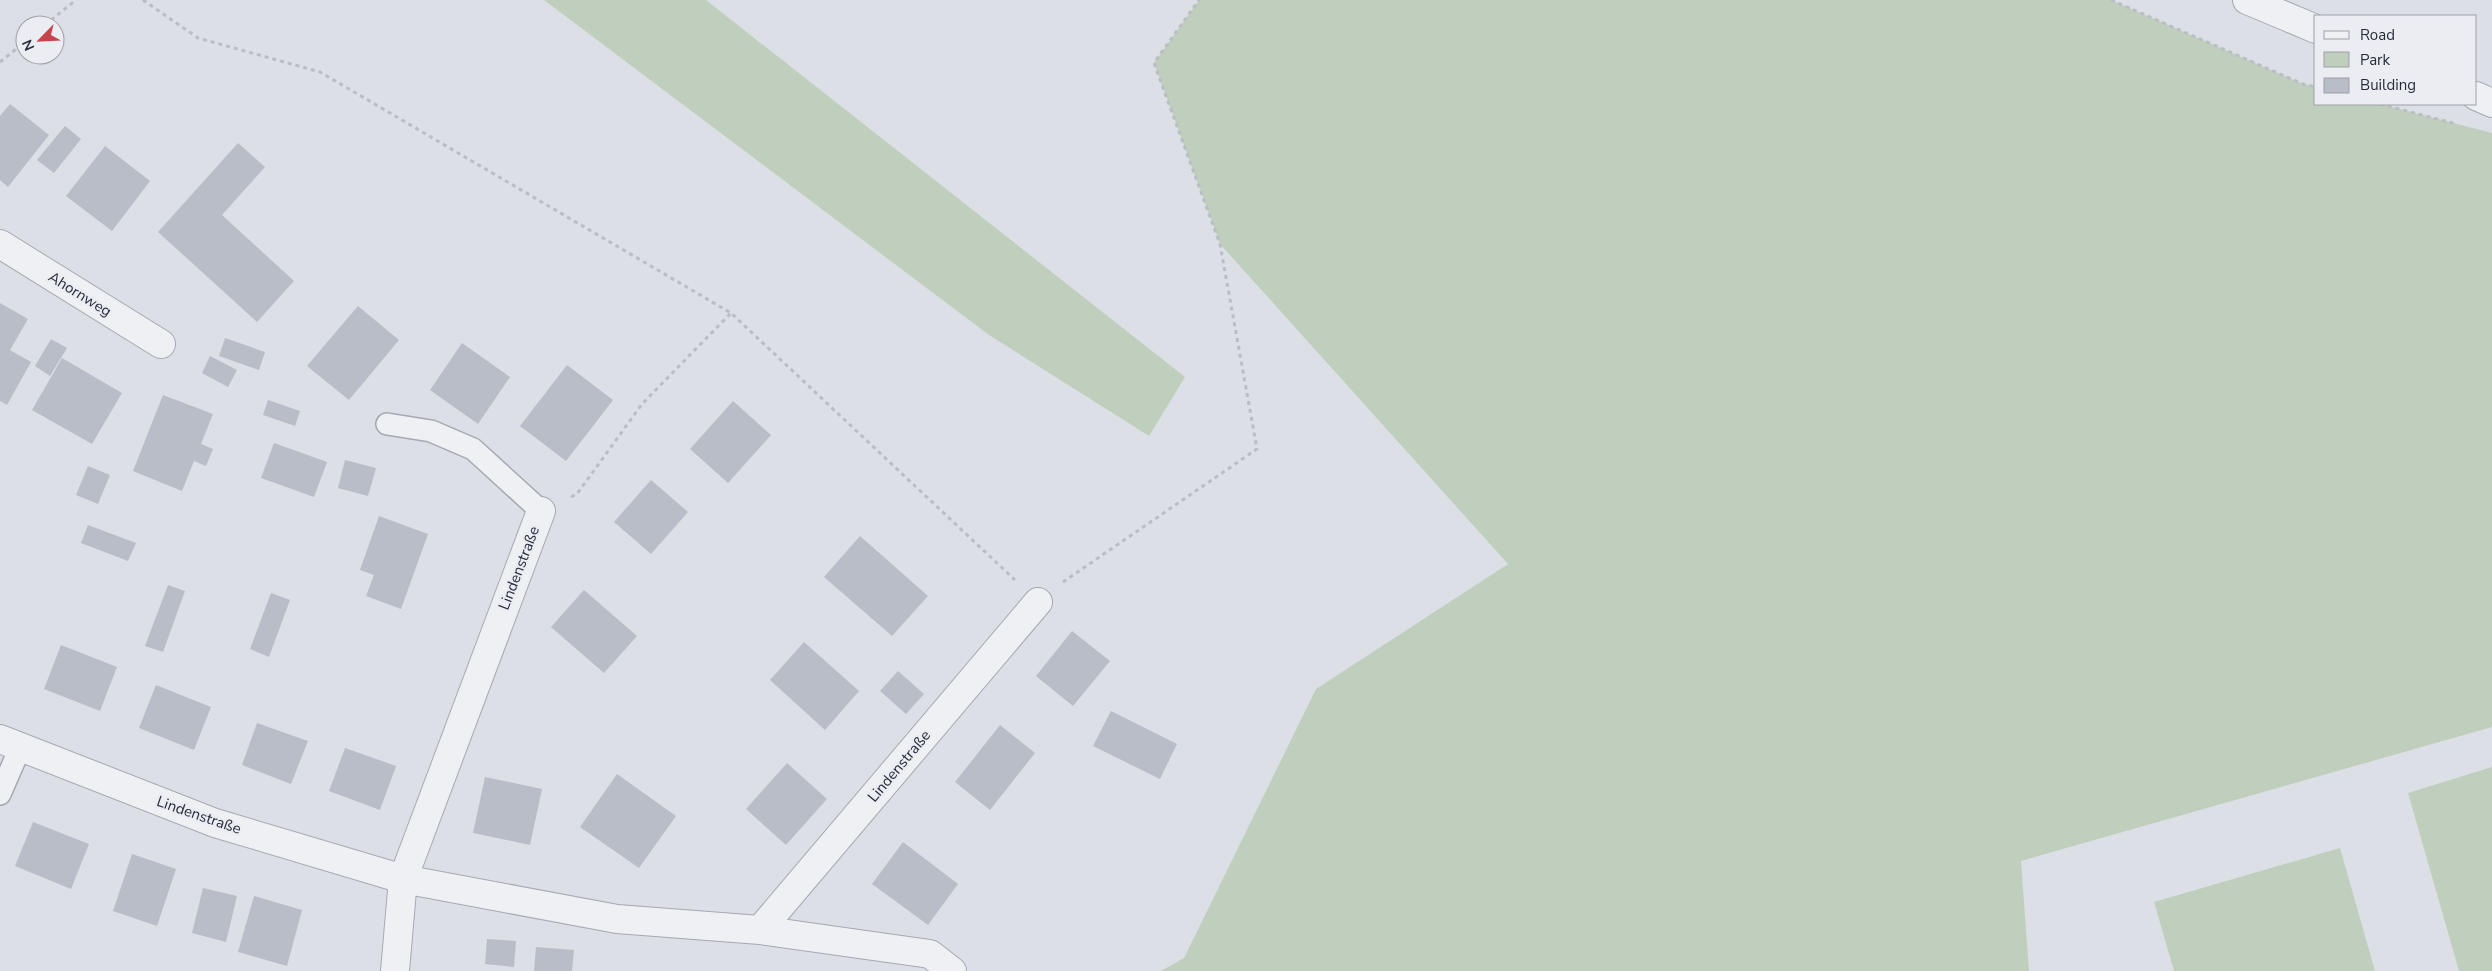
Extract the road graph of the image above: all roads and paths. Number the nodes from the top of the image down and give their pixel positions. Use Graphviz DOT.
graph roads {
  1 [pos="76,0"];
  2 [pos="143,0"];
  3 [pos="1198,0"];
  4 [pos="2111,0"];
  5 [pos="2247,0"];
  6 [pos="57,15"];
  7 [pos="2314,28"];
  8 [pos="15,50"];
  9 [pos="0,62"];
  10 [pos="2314,87"];
  11 [pos="2477,96"];
  12 [pos="2492,103"];
  13 [pos="2384,105"];
  14 [pos="2464,126"];
  15 [pos="0,244"];
  16 [pos="731,313"];
  17 [pos="161,344"];
  18 [pos="387,424"];
  19 [pos="541,511"];
  20 [pos="1038,602"];
  21 [pos="10,744"];
  22 [pos="0,794"];
  23 [pos="403,879"];
  24 [pos="760,930"];
  25 [pos="395,971"];
  26 [pos="952,971"];
  1 -- 6 [label="path"];
  2 -- 16 [label="path"];
  3 -- 20 [label="path"];
  4 -- 10 [label="path"];
  5 -- 7 [label="street"];
  8 -- 9 [label="path"];
  11 -- 12 [label="street"];
  13 -- 14 [label="path"];
  15 -- 17 [label="street, Ahornweg"];
  16 -- 19 [label="path"];
  16 -- 20 [label="path"];
  18 -- 19 [label="lane"];
  19 -- 23 [label="street, Lindenstraße"];
  20 -- 24 [label="street, Lindenstraße"];
  21 -- 22 [label="lane"];
  21 -- 23 [label="street, Lindenstraße"];
  23 -- 24 [label="street, Lindenstraße"];
  23 -- 25 [label="street, Lindenstraße"];
  24 -- 26 [label="street, Lindenstraße"];
}
